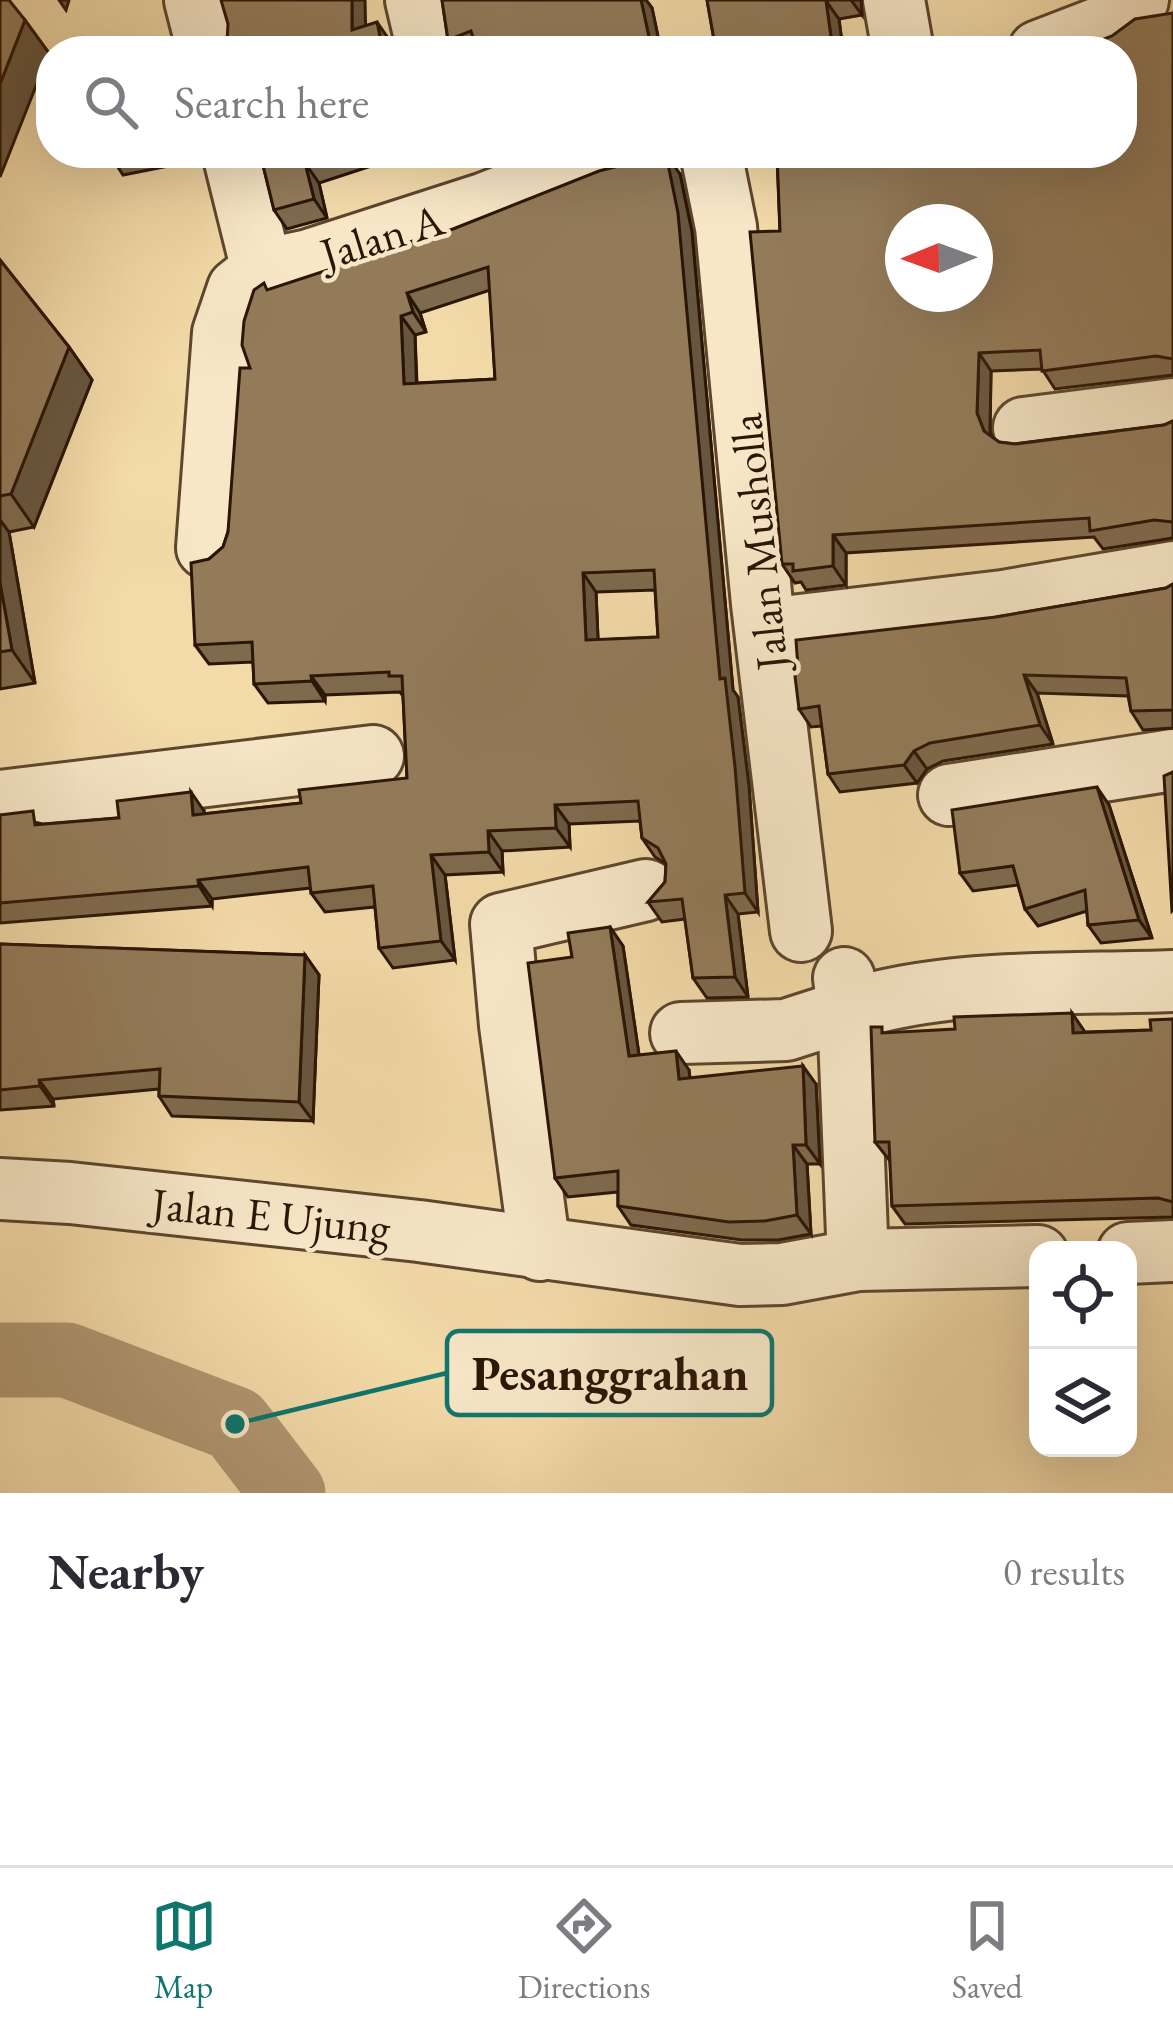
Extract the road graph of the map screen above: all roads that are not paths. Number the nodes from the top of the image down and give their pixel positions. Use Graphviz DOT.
graph roads {
  1 [pos="195,0"];
  2 [pos="416,0"];
  3 [pos="894,0"];
  4 [pos="1138,0"];
  5 [pos="204,36"];
  6 [pos="424,36"];
  7 [pos="900,36"];
  8 [pos="1078,36"];
  9 [pos="237,168"];
  10 [pos="531,168"];
  11 [pos="714,168"];
  12 [pos="476,178"];
  13 [pos="262,270"];
  14 [pos="1173,409"];
  15 [pos="1024,428"];
  16 [pos="207,548"];
  17 [pos="1173,572"];
  18 [pos="766,629"];
  19 [pos="373,756"];
  20 [pos="1173,760"];
  21 [pos="949,795"];
  22 [pos="0,801"];
  23 [pos="646,890"];
  24 [pos="802,931"];
  25 [pos="1173,981"];
  26 [pos="846,994"];
  27 [pos="681,1033"];
  28 [pos="0,1189"];
  29 [pos="540,1250"];
  30 [pos="1173,1250"];
  31 [pos="1137,1252"];
  32 [pos="1029,1256"];
  33 [pos="858,1260"];
  1 -- 5 [label="street"];
  2 -- 6 [label="street"];
  3 -- 7 [label="street"];
  4 -- 8 [label="street"];
  9 -- 13 [label="street, Jalan A"];
  10 -- 12 [label="street, Jalan A"];
  11 -- 18 [label="street, Jalan Musholla"];
  12 -- 13 [label="street, Jalan A"];
  13 -- 16 [label="street"];
  14 -- 15 [label="street"];
  17 -- 18 [label="street"];
  18 -- 24 [label="street, Jalan Musholla"];
  19 -- 22 [label="street"];
  20 -- 21 [label="street"];
  23 -- 29 [label="street"];
  25 -- 26 [label="street"];
  26 -- 27 [label="street"];
  26 -- 33 [label="street"];
  28 -- 29 [label="street, Jalan E Ujung"];
  29 -- 33 [label="street, Jalan E Ujung"];
  30 -- 31 [label="street"];
  32 -- 33 [label="street, Jalan E Ujung"];
}
